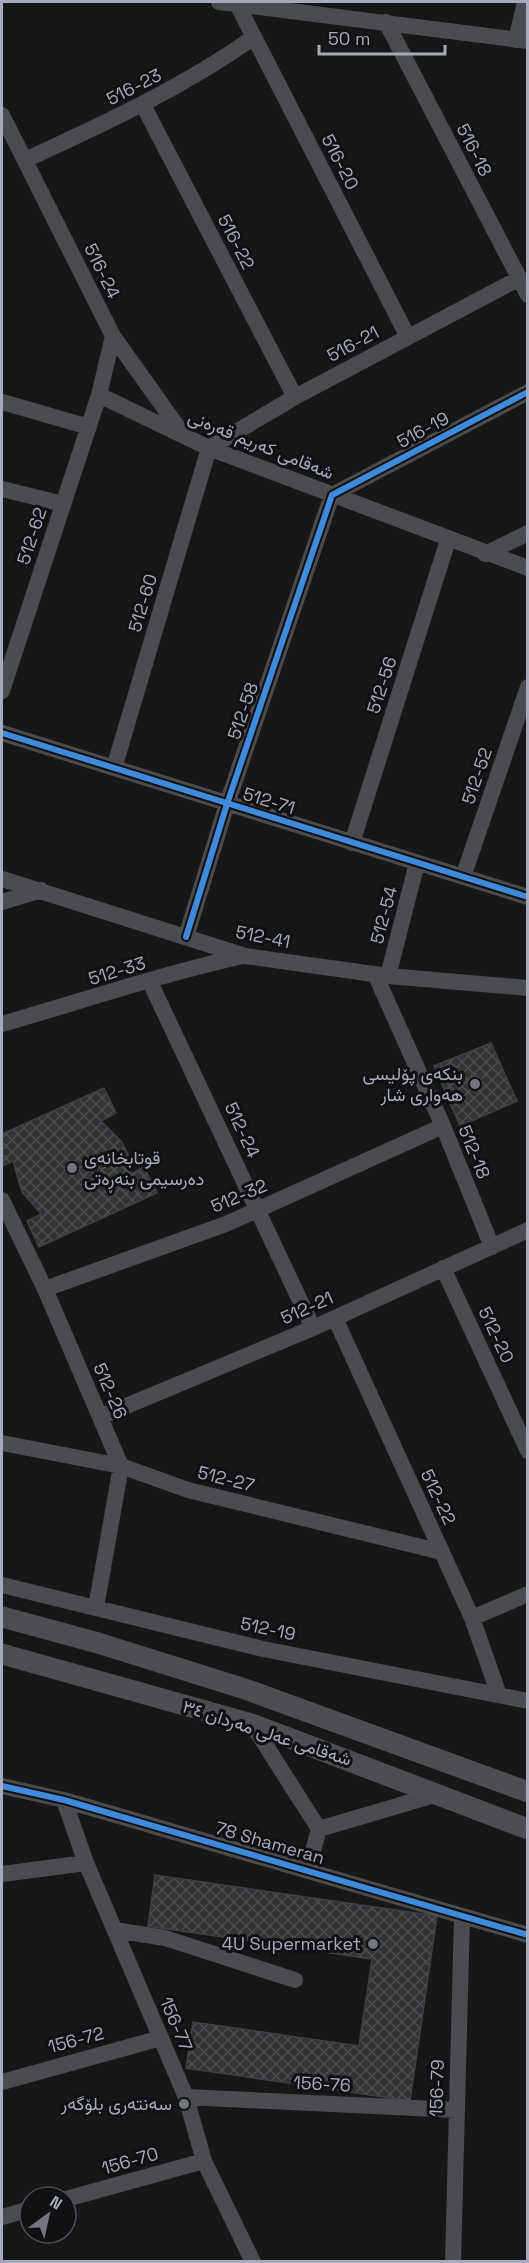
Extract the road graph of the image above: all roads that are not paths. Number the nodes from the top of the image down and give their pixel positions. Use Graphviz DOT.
graph roads {
  1 [pos="219,2"];
  2 [pos="525,2"];
  3 [pos="237,4"];
  4 [pos="386,22"];
  5 [pos="254,37"];
  6 [pos="522,40"];
  7 [pos="143,105"];
  8 [pos="2,116"];
  9 [pos="25,160"];
  10 [pos="518,279"];
  11 [pos="528,295"];
  12 [pos="113,336"];
  13 [pos="408,337"];
  14 [pos="528,392"];
  15 [pos="99,395"];
  16 [pos="295,397"];
  17 [pos="2,402"];
  18 [pos="89,427"];
  19 [pos="182,434"];
  20 [pos="209,448"];
  21 [pos="2,489"];
  22 [pos="332,495"];
  23 [pos="63,504"];
  24 [pos="528,533"];
  25 [pos="448,540"];
  26 [pos="485,554"];
  27 [pos="528,568"];
  28 [pos="528,687"];
  29 [pos="2,691"];
  30 [pos="2,733"];
  31 [pos="114,768"];
  32 [pos="228,804"];
  33 [pos="352,843"];
  34 [pos="417,863"];
  35 [pos="463,877"];
  36 [pos="2,879"];
  37 [pos="41,890"];
  38 [pos="528,897"];
  39 [pos="2,902"];
  40 [pos="186,937"];
  41 [pos="245,956"];
  42 [pos="382,975"];
  43 [pos="150,982"];
  44 [pos="528,988"];
  45 [pos="2,1024"];
  46 [pos="443,1126"];
  47 [pos="2,1200"];
  48 [pos="258,1209"];
  49 [pos="528,1230"];
  50 [pos="492,1247"];
  51 [pos="443,1268"];
  52 [pos="45,1289"];
  53 [pos="335,1318"];
  54 [pos="313,1328"];
  55 [pos="100,1417"];
  56 [pos="2,1443"];
  57 [pos="528,1451"];
  58 [pos="121,1466"];
  59 [pos="442,1552"];
  60 [pos="2,1585"];
  61 [pos="528,1594"];
  62 [pos="96,1608"];
  63 [pos="2,1617"];
  64 [pos="472,1618"];
  65 [pos="2,1654"];
  66 [pos="499,1695"];
  67 [pos="528,1701"];
  68 [pos="252,1724"];
  69 [pos="2,1786"];
  70 [pos="528,1792"];
  71 [pos="438,1794"];
  72 [pos="64,1800"];
  73 [pos="319,1829"];
  74 [pos="528,1829"];
  75 [pos="86,1863"];
  76 [pos="308,1869"];
  77 [pos="2,1874"];
  78 [pos="462,1916"];
  79 [pos="115,1930"];
  80 [pos="528,1935"];
  81 [pos="295,1980"];
  82 [pos="160,2038"];
  83 [pos="2,2082"];
  84 [pos="186,2097"];
  85 [pos="456,2110"];
  86 [pos="204,2161"];
  87 [pos="78,2196"];
  88 [pos="18,2212"];
  89 [pos="2,2217"];
  90 [pos="253,2262"];
  91 [pos="453,2262"];
  1 -- 3 [label="street"];
  2 -- 6 [label="street"];
  3 -- 4 [label="street"];
  3 -- 5 [label="street, 516-20"];
  4 -- 6 [label="street"];
  4 -- 10 [label="street, 516-18"];
  5 -- 7 [label="street, 516-23"];
  5 -- 13 [label="street, 516-20"];
  7 -- 9 [label="street, 516-23"];
  7 -- 16 [label="street, 516-22"];
  8 -- 9 [label="street, 516-24"];
  9 -- 12 [label="street, 516-24"];
  10 -- 11 [label="street, 516-18"];
  10 -- 13 [label="street, 516-21"];
  12 -- 15 [label="street"];
  12 -- 19 [label="street, 516-24"];
  13 -- 16 [label="street, 516-21"];
  14 -- 22 [label="street, 516-19"];
  15 -- 18 [label="street"];
  15 -- 19 [label="street, شەقامی کەریم قەرەنی"];
  16 -- 20 [label="street, 516-21"];
  17 -- 18 [label="street"];
  18 -- 23 [label="street, 512-62"];
  19 -- 20 [label="street, شەقامی کەریم قەرەنی"];
  20 -- 22 [label="street, شەقامی کەریم قەرەنی"];
  20 -- 31 [label="street, 512-60"];
  21 -- 23 [label="street"];
  22 -- 25 [label="street, شەقامی کەریم قەرەنی"];
  22 -- 32 [label="street, 512-58"];
  23 -- 29 [label="street, 512-62"];
  24 -- 26 [label="street"];
  25 -- 26 [label="street, شەقامی کەریم قەرەنی"];
  25 -- 33 [label="street, 512-56"];
  26 -- 27 [label="street, شەقامی کەریم قەرەنی"];
  28 -- 35 [label="street, 512-52"];
  30 -- 31 [label="street, 512-71"];
  31 -- 32 [label="street, 512-71"];
  32 -- 33 [label="street, 512-71"];
  32 -- 40 [label="street, 512-58"];
  33 -- 34 [label="street, 512-71"];
  34 -- 35 [label="street, 512-71"];
  34 -- 42 [label="street, 512-54"];
  35 -- 38 [label="street, 512-71"];
  36 -- 37 [label="street, 512-41"];
  37 -- 39 [label="street"];
  37 -- 40 [label="street, 512-41"];
  40 -- 41 [label="street, 512-41"];
  41 -- 42 [label="street, 512-41"];
  41 -- 43 [label="street, 512-33"];
  42 -- 44 [label="street, 512-41"];
  42 -- 46 [label="street, 512-18"];
  43 -- 45 [label="street, 512-33"];
  43 -- 48 [label="street, 512-24"];
  46 -- 48 [label="street, 512-32"];
  46 -- 50 [label="street, 512-18"];
  47 -- 52 [label="street, 512-26"];
  48 -- 52 [label="street, 512-32"];
  48 -- 54 [label="street, 512-24"];
  49 -- 50 [label="street, 512-21"];
  50 -- 51 [label="street, 512-21"];
  51 -- 53 [label="street, 512-21"];
  51 -- 57 [label="street, 512-20"];
  52 -- 55 [label="street, 512-26"];
  53 -- 54 [label="street, 512-21"];
  53 -- 59 [label="street, 512-22"];
  54 -- 55 [label="street, 512-21"];
  55 -- 58 [label="street, 512-26"];
  56 -- 58 [label="street, 512-27"];
  58 -- 59 [label="street, 512-27"];
  58 -- 62 [label="street"];
  59 -- 64 [label="street, 512-22"];
  60 -- 62 [label="street, 512-19"];
  61 -- 64 [label="street"];
  62 -- 66 [label="street, 512-19"];
  63 -- 70 [label="main road, شەقامی عەلی مەردان ٣٤"];
  64 -- 66 [label="street, 512-22"];
  65 -- 68 [label="main road, شەقامی عەلی مەردان ٣٤"];
  66 -- 67 [label="street, 512-19"];
  68 -- 71 [label="main road, شەقامی عەلی مەردان ٣٤"];
  68 -- 73 [label="street"];
  69 -- 72 [label="street, 78 Shameran"];
  71 -- 73 [label="street"];
  71 -- 74 [label="main road, شەقامی عەلی مەردان ٣٤"];
  72 -- 75 [label="street, 156-77"];
  72 -- 76 [label="street, 78 Shameran"];
  73 -- 76 [label="street"];
  75 -- 77 [label="street"];
  75 -- 79 [label="street, 156-77"];
  76 -- 78 [label="street, 78 Shameran"];
  78 -- 80 [label="street, 78 Shameran"];
  78 -- 85 [label="street, 156-79"];
  79 -- 81 [label="street"];
  79 -- 82 [label="street, 156-77"];
  82 -- 83 [label="street, 156-72"];
  82 -- 84 [label="street, 156-77"];
  84 -- 85 [label="street, 156-76"];
  84 -- 86 [label="street, 156-77"];
  85 -- 91 [label="street, 156-79"];
  86 -- 87 [label="street, 156-70"];
  86 -- 90 [label="street, 156-77"];
  88 -- 89 [label="street"];
}
